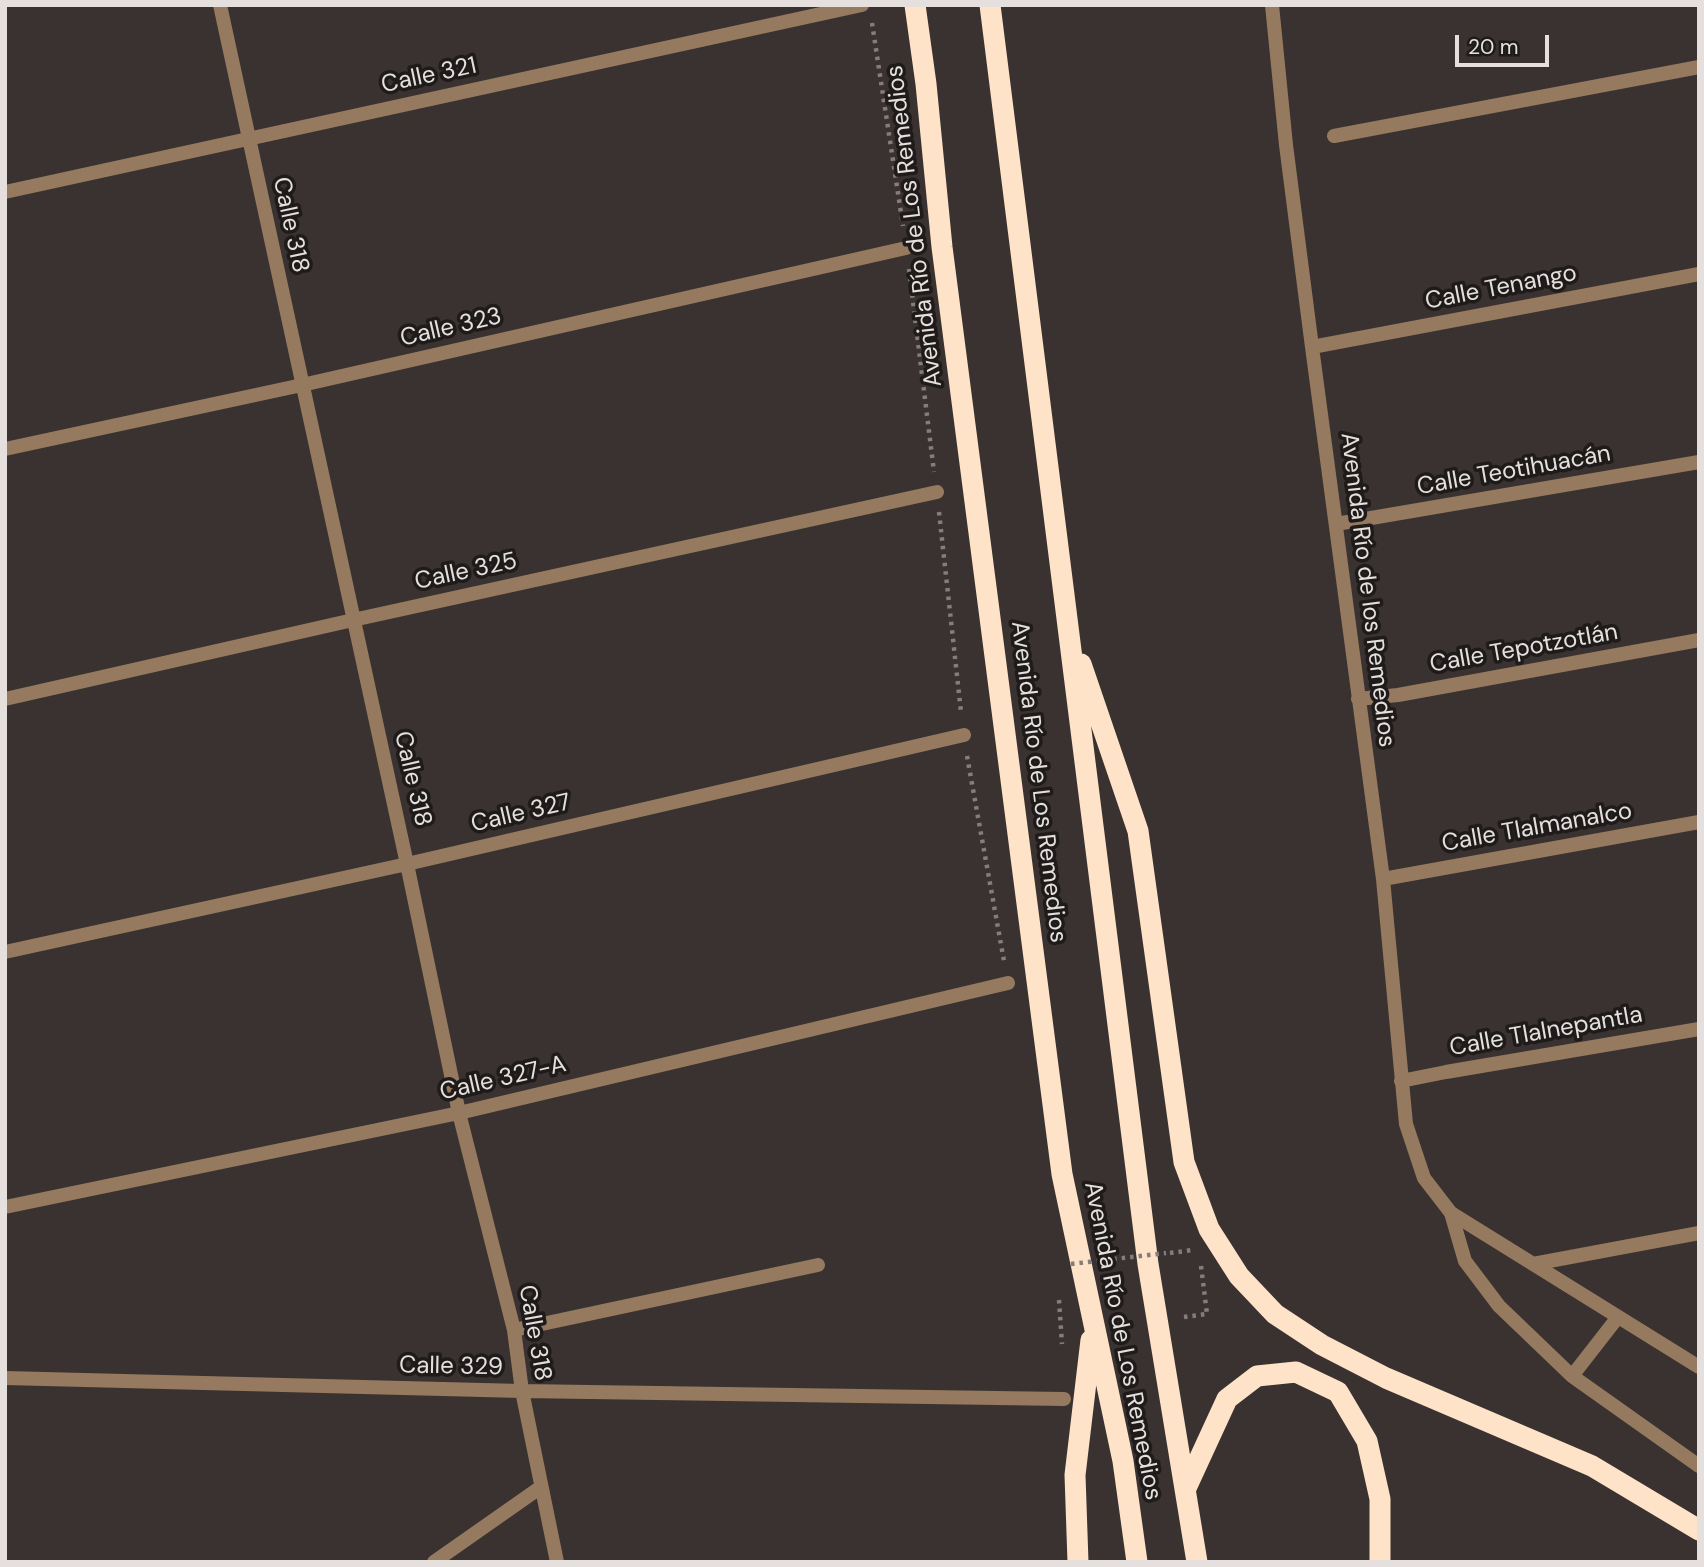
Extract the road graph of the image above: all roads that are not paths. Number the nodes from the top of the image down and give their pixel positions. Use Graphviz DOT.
graph roads {
  1 [pos="220,5"];
  2 [pos="862,5"];
  3 [pos="915,5"];
  4 [pos="928,5"];
  5 [pos="990,5"];
  6 [pos="1272,5"];
  7 [pos="1699,67"];
  8 [pos="926,85"];
  9 [pos="1334,136"];
  10 [pos="248,138"];
  11 [pos="5,192"];
  12 [pos="906,248"];
  13 [pos="1699,274"];
  14 [pos="1312,347"];
  15 [pos="302,385"];
  16 [pos="5,449"];
  17 [pos="1699,462"];
  18 [pos="937,492"];
  19 [pos="1336,524"];
  20 [pos="353,620"];
  21 [pos="1066,620"];
  22 [pos="1699,640"];
  23 [pos="5,699"];
  24 [pos="1358,699"];
  25 [pos="964,735"];
  26 [pos="1699,822"];
  27 [pos="407,864"];
  28 [pos="1383,879"];
  29 [pos="5,953"];
  30 [pos="1008,983"];
  31 [pos="1699,1029"];
  32 [pos="1401,1081"];
  33 [pos="459,1113"];
  34 [pos="5,1207"];
  35 [pos="1451,1213"];
  36 [pos="1699,1233"];
  37 [pos="1533,1264"];
  38 [pos="818,1265"];
  39 [pos="1618,1317"];
  40 [pos="1094,1321"];
  41 [pos="514,1330"];
  42 [pos="1699,1367"];
  43 [pos="1572,1376"];
  44 [pos="5,1378"];
  45 [pos="522,1391"];
  46 [pos="1064,1399"];
  47 [pos="1699,1466"];
  48 [pos="541,1487"];
  49 [pos="1186,1488"];
  50 [pos="1699,1530"];
  51 [pos="435,1562"];
  52 [pos="557,1562"];
  53 [pos="1078,1562"];
  54 [pos="1137,1562"];
  55 [pos="1196,1562"];
  56 [pos="1380,1562"];
  1 -- 10 [label="street, Calle 318"];
  2 -- 10 [label="street, Calle 321"];
  3 -- 8 [label="highway, Avenida Río de Los Remedios"];
  4 -- 8 [label="highway"];
  5 -- 21 [label="highway, Avenida Río de Los Remedios"];
  6 -- 14 [label="street, Avenida Río de los Remedios"];
  7 -- 9 [label="street"];
  8 -- 40 [label="highway, Avenida Río de Los Remedios"];
  10 -- 11 [label="street, Calle 321"];
  10 -- 15 [label="street, Calle 318"];
  12 -- 15 [label="street, Calle 323"];
  13 -- 14 [label="street, Calle Tenango"];
  14 -- 19 [label="street, Avenida Río de los Remedios"];
  15 -- 16 [label="street, Calle 323"];
  15 -- 20 [label="street, Calle 318"];
  17 -- 19 [label="street, Calle Teotihuacán"];
  18 -- 20 [label="street, Calle 325"];
  19 -- 24 [label="street, Avenida Río de los Remedios"];
  20 -- 23 [label="street, Calle 325"];
  20 -- 27 [label="street, Calle 318"];
  21 -- 49 [label="highway, Avenida Río de Los Remedios"];
  21 -- 50 [label="highway"];
  22 -- 24 [label="street, Calle Tepotzotlán"];
  24 -- 28 [label="street, Avenida Río de los Remedios"];
  25 -- 27 [label="street, Calle 327"];
  26 -- 28 [label="street, Calle Tlalmanalco"];
  27 -- 29 [label="street, Calle 327"];
  27 -- 33 [label="street, Calle 318"];
  28 -- 32 [label="street, Avenida Río de los Remedios"];
  30 -- 33 [label="street, Calle 327-A"];
  31 -- 32 [label="street, Calle Tlalnepantla"];
  32 -- 35 [label="street, Avenida Río de los Remedios"];
  33 -- 34 [label="street, Calle 327-A"];
  33 -- 41 [label="street, Calle 318"];
  35 -- 37 [label="street"];
  35 -- 43 [label="street"];
  36 -- 37 [label="street"];
  37 -- 39 [label="street"];
  38 -- 41 [label="street"];
  39 -- 42 [label="street"];
  39 -- 43 [label="street"];
  40 -- 53 [label="highway"];
  40 -- 54 [label="highway, Avenida Río de Los Remedios"];
  41 -- 45 [label="street, Calle 318"];
  43 -- 47 [label="street"];
  44 -- 45 [label="street, Calle 329"];
  45 -- 46 [label="street, Calle 329"];
  45 -- 48 [label="street, Calle 318"];
  48 -- 51 [label="street"];
  48 -- 52 [label="street, Calle 318"];
  49 -- 55 [label="highway, Avenida Río de Los Remedios"];
  49 -- 56 [label="highway"];
}
